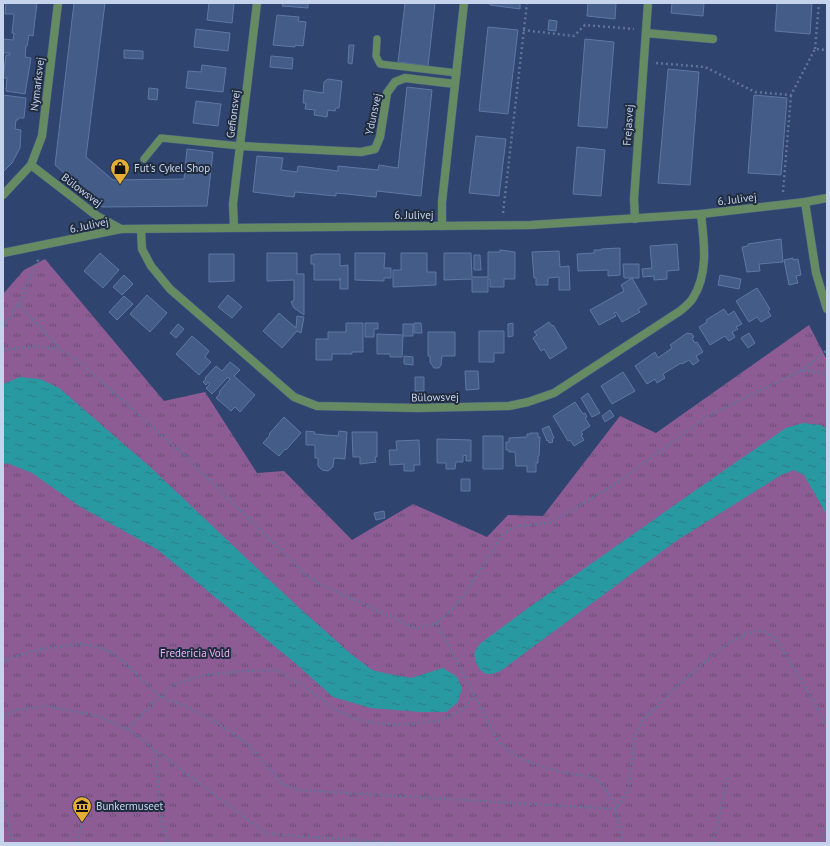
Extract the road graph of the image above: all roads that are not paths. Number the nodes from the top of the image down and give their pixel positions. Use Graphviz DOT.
graph roads {
  1 [pos="58,3"];
  2 [pos="257,3"];
  3 [pos="464,3"];
  4 [pos="648,3"];
  5 [pos="646,33"];
  6 [pos="377,39"];
  7 [pos="713,39"];
  8 [pos="457,73"];
  9 [pos="455,84"];
  10 [pos="240,146"];
  11 [pos="144,159"];
  12 [pos="31,165"];
  13 [pos="3,195"];
  14 [pos="827,198"];
  15 [pos="805,202"];
  16 [pos="701,214"];
  17 [pos="635,219"];
  18 [pos="442,226"];
  19 [pos="234,227"];
  20 [pos="122,229"];
  21 [pos="141,229"];
  22 [pos="3,253"];
  23 [pos="827,309"];
  1 -- 12 [label="street, Nymarksvej"];
  2 -- 10 [label="street, Gefionsvej"];
  3 -- 8 [label="street"];
  4 -- 5 [label="street, Frejasvej"];
  5 -- 7 [label="street"];
  5 -- 17 [label="street, Frejasvej"];
  6 -- 8 [label="lane"];
  8 -- 9 [label="street"];
  9 -- 10 [label="street, Ydunsvej"];
  9 -- 18 [label="street"];
  10 -- 11 [label="lane"];
  10 -- 19 [label="street, Gefionsvej"];
  12 -- 13 [label="street"];
  12 -- 20 [label="street, Bülowsvej"];
  14 -- 15 [label="street, 6. Julivej"];
  15 -- 16 [label="street, 6. Julivej"];
  15 -- 23 [label="street"];
  16 -- 17 [label="street, 6. Julivej"];
  16 -- 21 [label="street, Bülowsvej"];
  17 -- 18 [label="street, 6. Julivej"];
  18 -- 19 [label="street, 6. Julivej"];
  19 -- 21 [label="street, 6. Julivej"];
  20 -- 21 [label="street, 6. Julivej"];
  20 -- 22 [label="street, 6. Julivej"];
}
